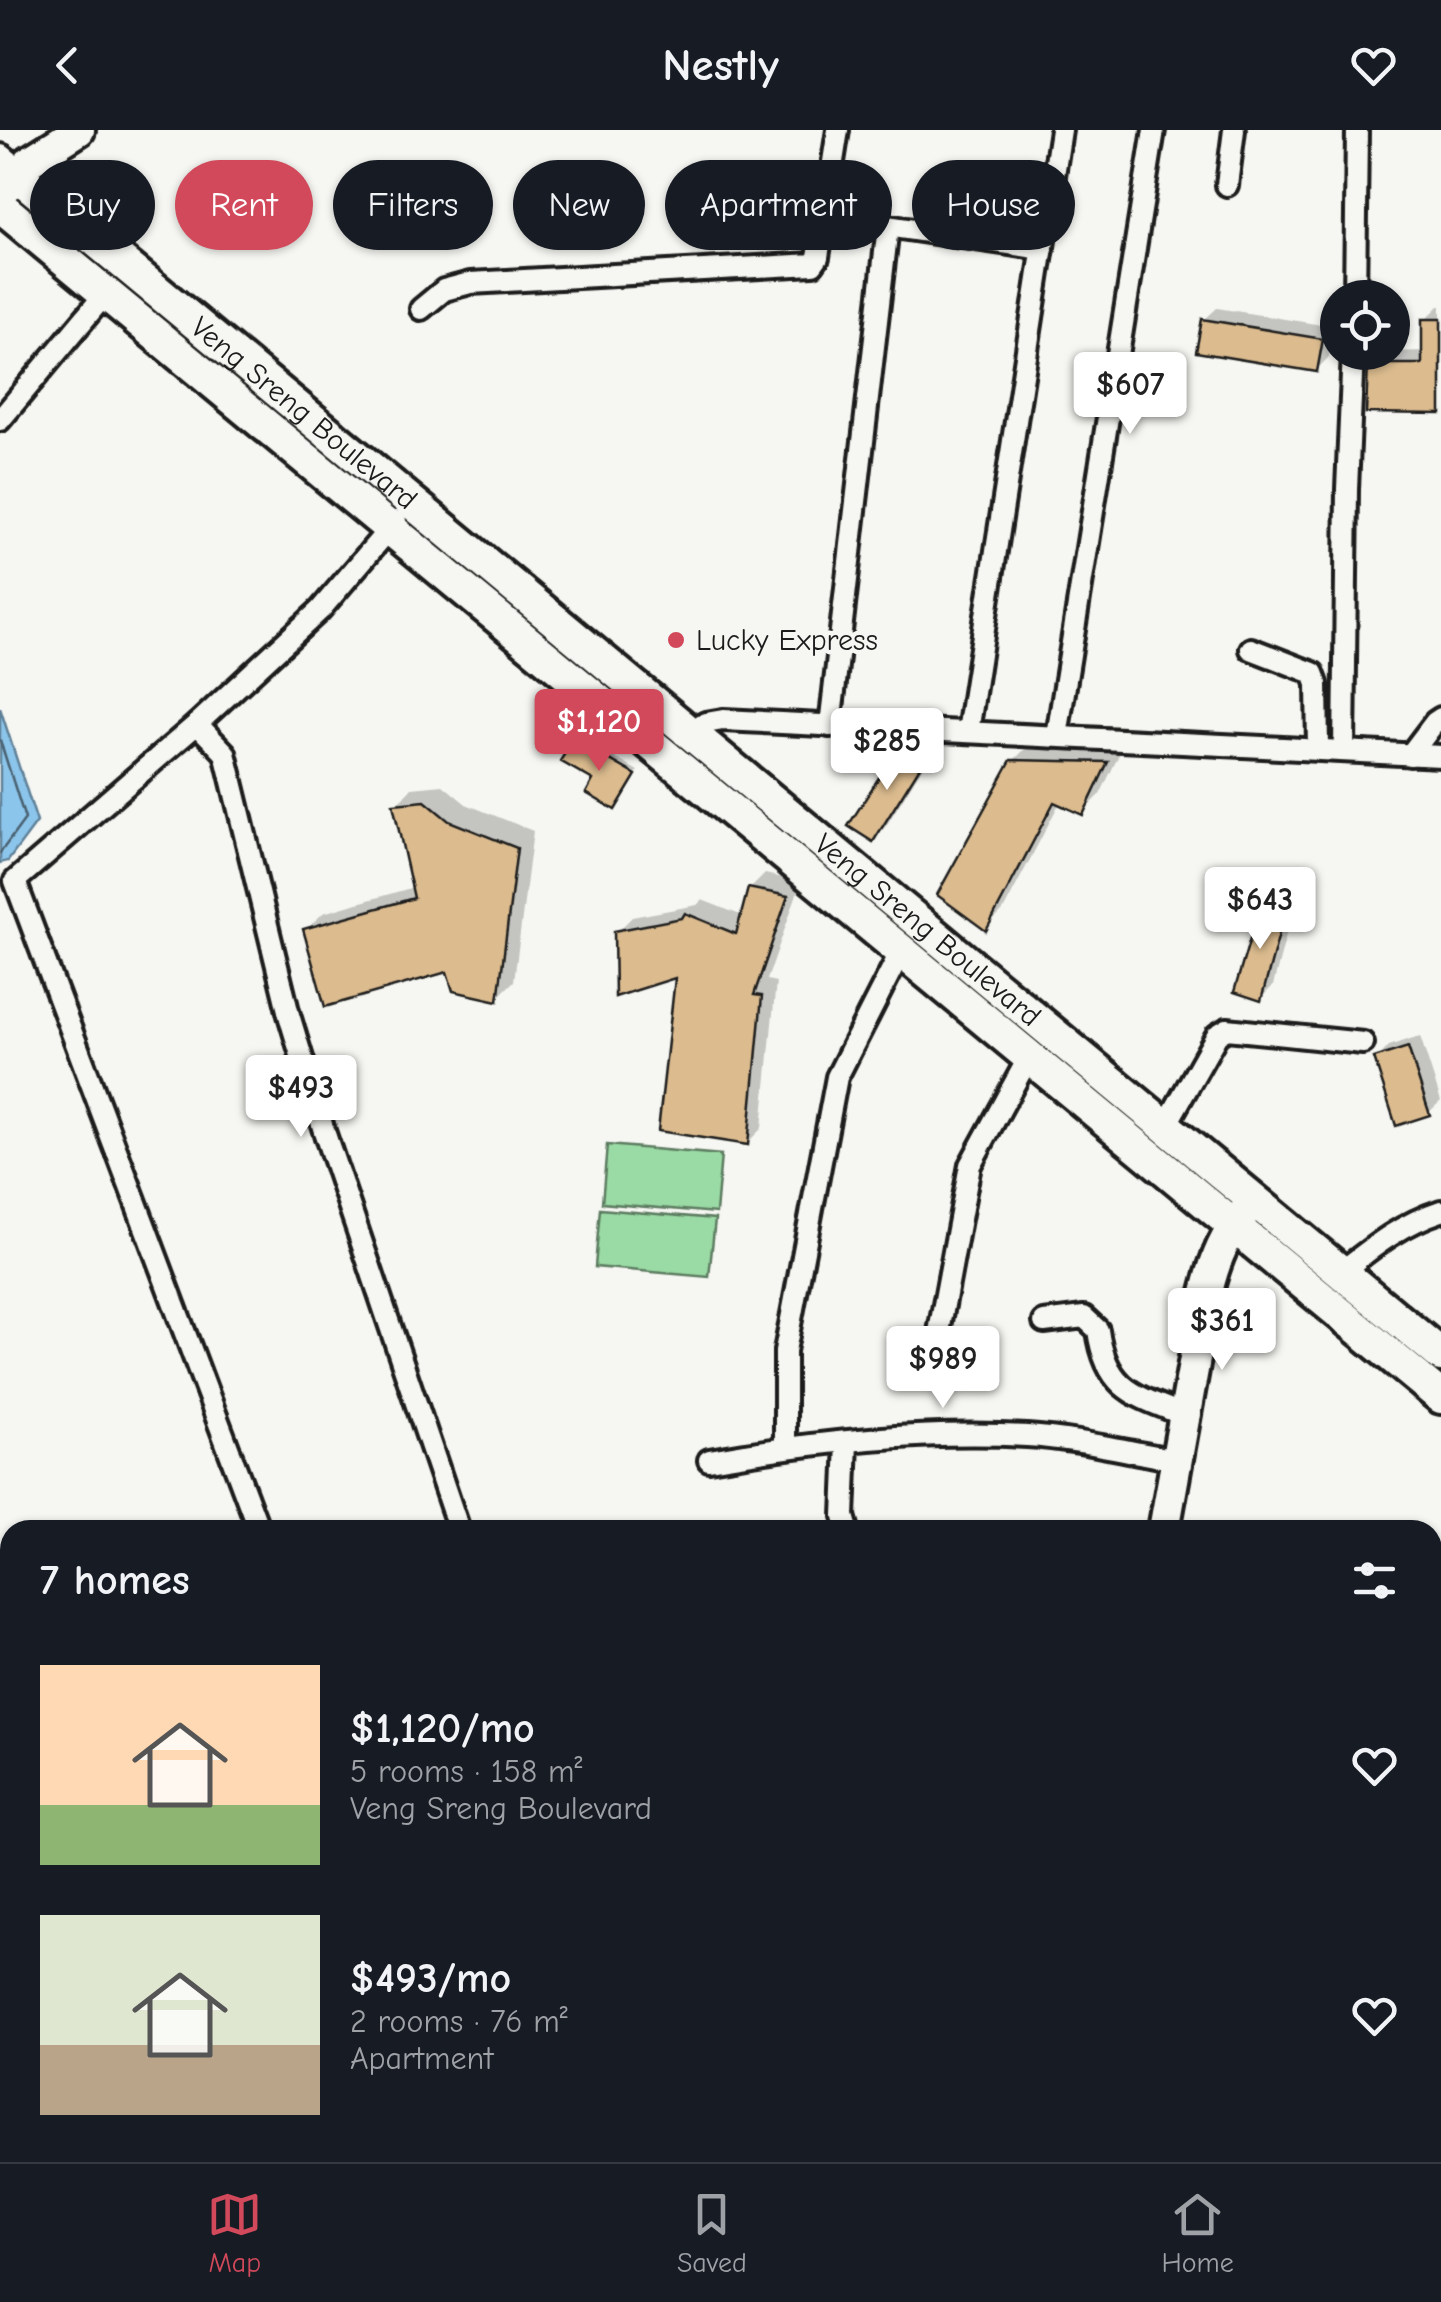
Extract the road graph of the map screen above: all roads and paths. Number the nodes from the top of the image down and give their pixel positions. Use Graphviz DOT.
graph roads {
  1 [pos="79,130"];
  2 [pos="838,130"];
  3 [pos="1062,130"];
  4 [pos="1154,130"];
  5 [pos="1234,130"];
  6 [pos="1357,130"];
  7 [pos="833,160"];
  8 [pos="1057,160"];
  9 [pos="5,176"];
  10 [pos="1227,186"];
  11 [pos="0,206"];
  12 [pos="819,250"];
  13 [pos="885,250"];
  14 [pos="1043,250"];
  15 [pos="1355,280"];
  16 [pos="106,294"];
  17 [pos="421,308"];
  18 [pos="1352,370"];
  19 [pos="0,420"];
  20 [pos="413,503"];
  21 [pos="390,528"];
  22 [pos="1251,650"];
  23 [pos="1441,718"];
  24 [pos="197,724"];
  25 [pos="830,726"];
  26 [pos="687,731"];
  27 [pos="968,732"];
  28 [pos="1056,736"];
  29 [pos="1318,749"];
  30 [pos="1344,751"];
  31 [pos="1410,755"];
  32 [pos="666,756"];
  33 [pos="1441,756"];
  34 [pos="901,951"];
  35 [pos="1362,1043"];
  36 [pos="1030,1054"];
  37 [pos="1165,1127"];
  38 [pos="1441,1211"];
  39 [pos="1244,1213"];
  40 [pos="1340,1272"];
  41 [pos="1044,1322"];
  42 [pos="939,1332"];
  43 [pos="1441,1355"];
  44 [pos="1441,1397"];
  45 [pos="1184,1415"];
  46 [pos="847,1442"];
  47 [pos="785,1447"];
  48 [pos="708,1460"];
  49 [pos="1178,1460"];
  50 [pos="255,1520"];
  51 [pos="456,1520"];
  52 [pos="845,1520"];
  53 [pos="1166,1520"];
  1 -- 9 [label="street"];
  2 -- 7 [label="street"];
  3 -- 8 [label="street"];
  4 -- 28 [label="street"];
  5 -- 10 [label="street"];
  6 -- 15 [label="street"];
  9 -- 20 [label="main road, Veng Sreng Boulevard"];
  11 -- 16 [label="main road, Veng Sreng Boulevard"];
  12 -- 17 [label="street"];
  13 -- 25 [label="street"];
  14 -- 27 [label="street"];
  16 -- 19 [label="street"];
  16 -- 21 [label="main road, Veng Sreng Boulevard"];
  18 -- 30 [label="street"];
  20 -- 21 [label="street"];
  20 -- 26 [label="main road, Veng Sreng Boulevard"];
  21 -- 24 [label="street"];
  21 -- 32 [label="main road, Veng Sreng Boulevard"];
  22 -- 29 [label="street"];
  23 -- 31 [label="street"];
  24 -- 50 [label="street"];
  24 -- 51 [label="street"];
  25 -- 26 [label="street"];
  25 -- 27 [label="street"];
  26 -- 32 [label="street"];
  26 -- 37 [label="main road, Veng Sreng Boulevard"];
  27 -- 28 [label="street"];
  28 -- 29 [label="street"];
  29 -- 30 [label="street"];
  30 -- 31 [label="street"];
  31 -- 33 [label="street"];
  32 -- 34 [label="main road, Veng Sreng Boulevard"];
  34 -- 36 [label="main road, Veng Sreng Boulevard"];
  34 -- 47 [label="street"];
  35 -- 37 [label="street"];
  36 -- 39 [label="main road, Veng Sreng Boulevard"];
  36 -- 42 [label="street"];
  37 -- 39 [label="main road, Veng Sreng Boulevard"];
  38 -- 40 [label="street"];
  39 -- 40 [label="main road, Veng Sreng Boulevard"];
  39 -- 44 [label="main road, Veng Sreng Boulevard"];
  39 -- 45 [label="street"];
  40 -- 43 [label="main road, Veng Sreng Boulevard"];
  41 -- 45 [label="street"];
  45 -- 49 [label="street"];
  46 -- 47 [label="street"];
  46 -- 49 [label="street"];
  46 -- 52 [label="street"];
  47 -- 48 [label="street"];
  49 -- 53 [label="street"];
}
